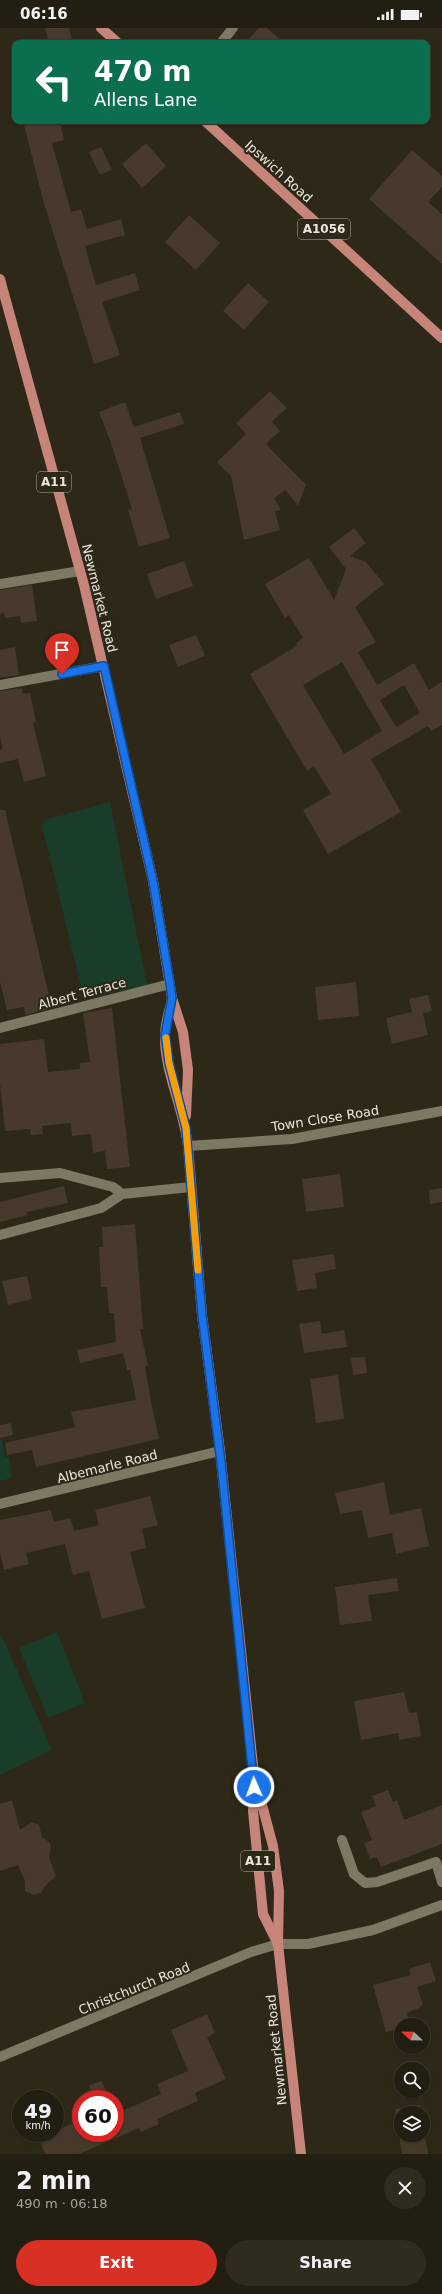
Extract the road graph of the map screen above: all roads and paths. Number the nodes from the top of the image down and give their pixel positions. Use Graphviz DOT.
graph roads {
  1 [pos="102,28"];
  2 [pos="233,28"];
  3 [pos="115,40"];
  4 [pos="223,40"];
  5 [pos="208,124"];
  6 [pos="0,279"];
  7 [pos="442,338"];
  8 [pos="80,571"];
  9 [pos="0,584"];
  10 [pos="104,666"];
  11 [pos="0,685"];
  12 [pos="170,984"];
  13 [pos="172,998"];
  14 [pos="0,1028"];
  15 [pos="442,1110"];
  16 [pos="186,1128"];
  17 [pos="188,1146"];
  18 [pos="0,1178"];
  19 [pos="191,1186"];
  20 [pos="122,1194"];
  21 [pos="0,1235"];
  22 [pos="220,1451"];
  23 [pos="0,1504"];
  24 [pos="254,1775"];
  25 [pos="342,1840"];
  26 [pos="439,1861"];
  27 [pos="442,1882"];
  28 [pos="442,1905"];
  29 [pos="278,1944"];
  30 [pos="0,2057"];
  31 [pos="301,2154"];
  1 -- 3 [label="main road"];
  2 -- 4 [label="street"];
  5 -- 7 [label="main road, Ipswich Road / A1056"];
  6 -- 8 [label="main road, Newmarket Road / A11"];
  8 -- 9 [label="street"];
  8 -- 10 [label="main road, Newmarket Road / A11"];
  10 -- 11 [label="street"];
  10 -- 12 [label="main road, Newmarket Road / A11"];
  12 -- 13 [label="main road, Newmarket Road / A11"];
  12 -- 14 [label="street, Albert Terrace"];
  13 -- 16 [label="main road, Newmarket Road / A11"];
  13 -- 16 [label="main road, Newmarket Road / A11"];
  15 -- 17 [label="street, Town Close Road"];
  16 -- 17 [label="main road, Newmarket Road / A11"];
  17 -- 19 [label="main road, Newmarket Road / A11"];
  18 -- 20 [label="street"];
  19 -- 20 [label="street"];
  19 -- 22 [label="main road, Newmarket Road / A11"];
  20 -- 21 [label="street"];
  22 -- 23 [label="street, Albemarle Road"];
  22 -- 24 [label="main road, Newmarket Road / A11"];
  24 -- 29 [label="main road, Newmarket Road / A11"];
  24 -- 29 [label="main road, Newmarket Road / A11"];
  25 -- 26 [label="street"];
  26 -- 27 [label="street"];
  28 -- 29 [label="street, Christchurch Road"];
  29 -- 30 [label="street, Christchurch Road"];
  29 -- 31 [label="main road, Newmarket Road / A11"];
}
